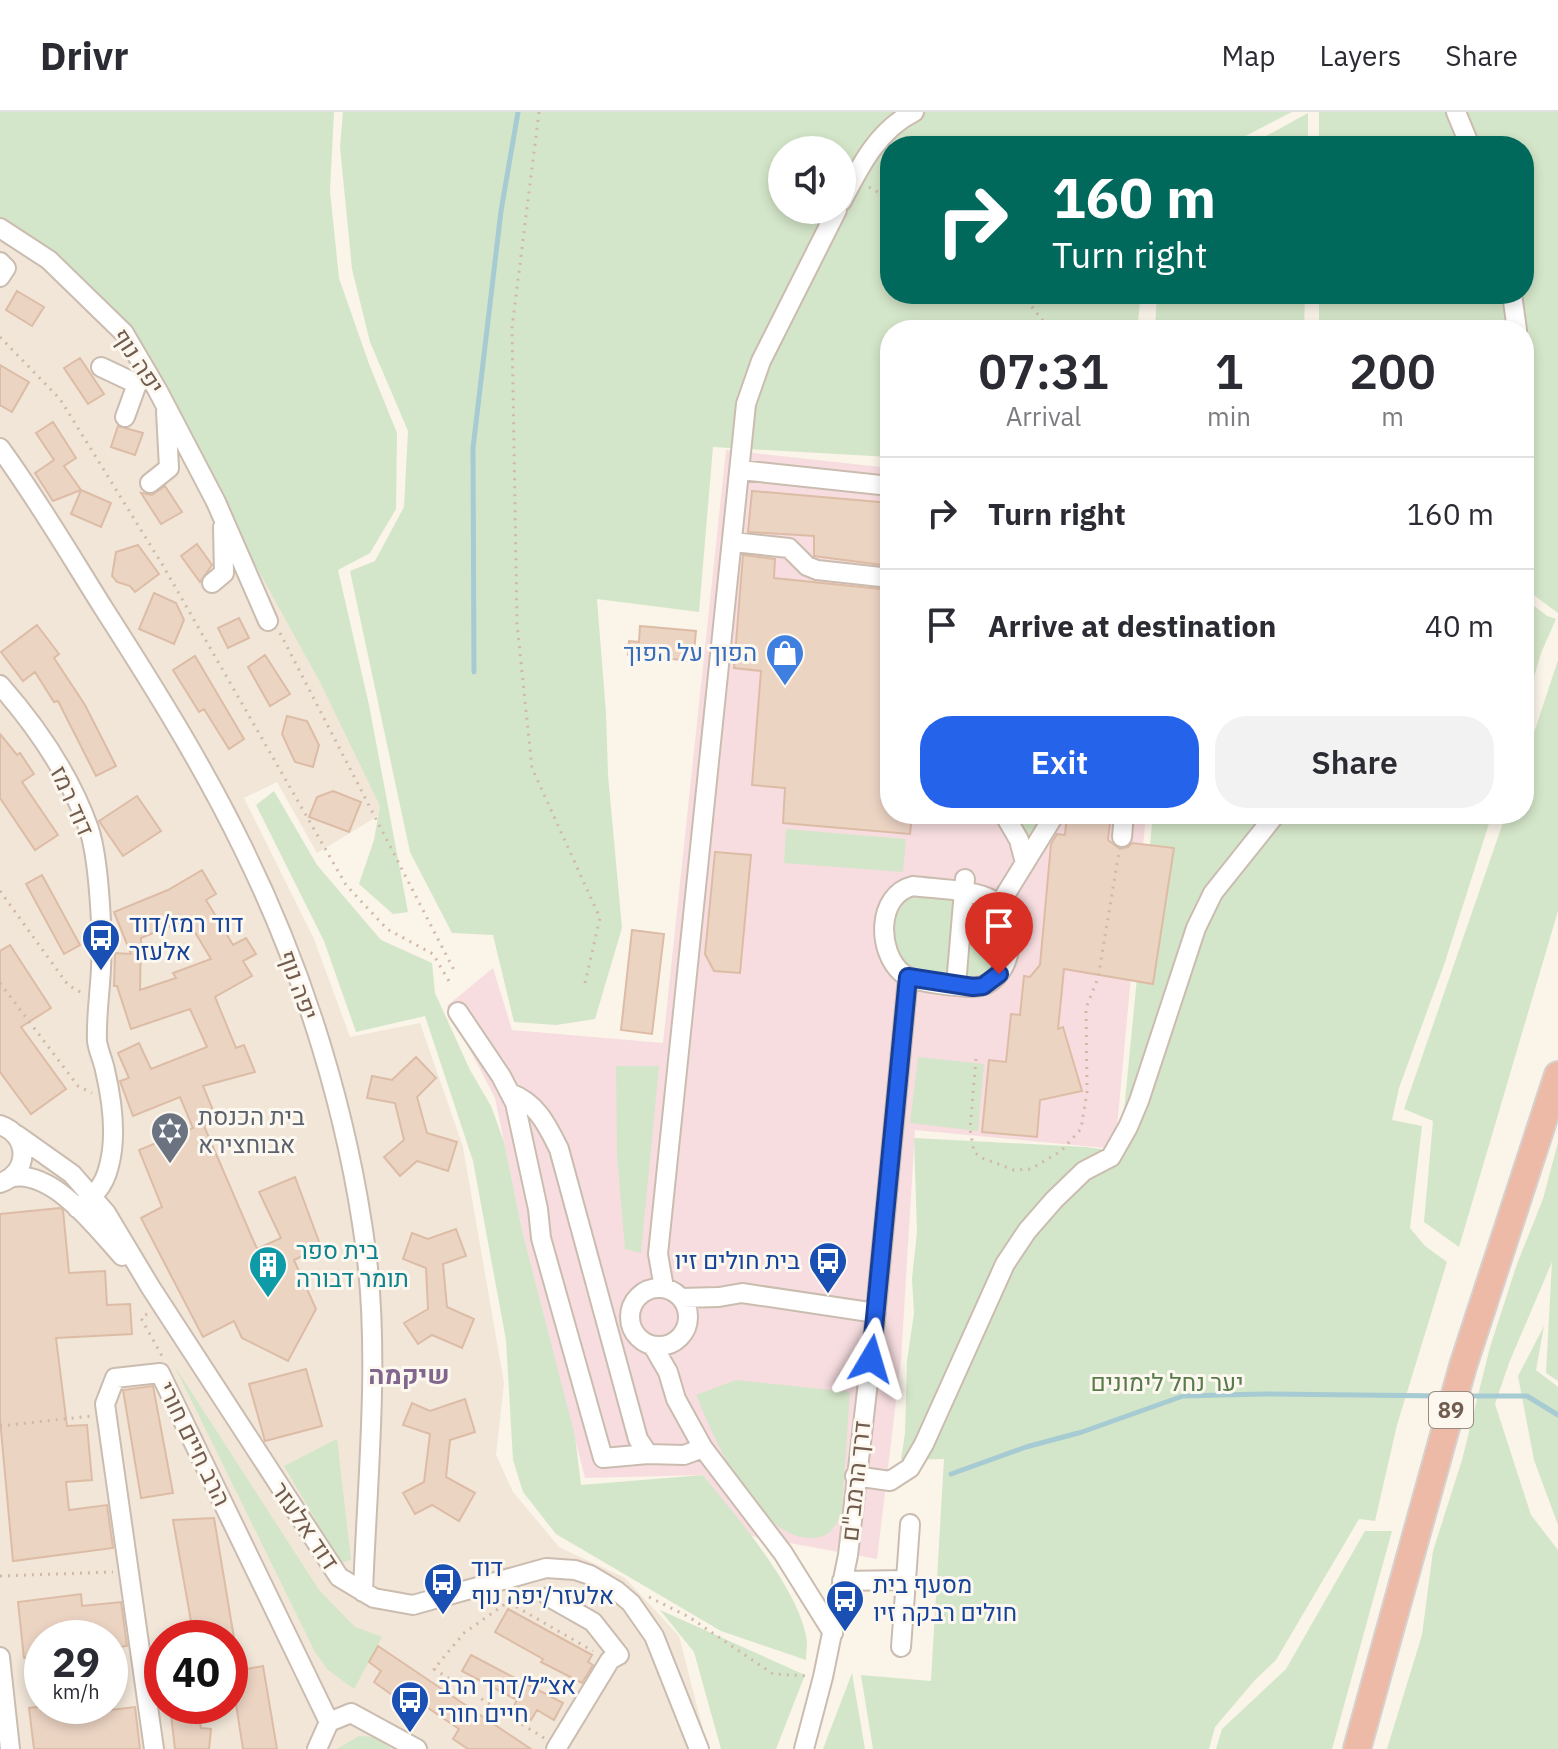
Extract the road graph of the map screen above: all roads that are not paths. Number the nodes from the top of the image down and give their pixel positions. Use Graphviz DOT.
graph roads {
  1 [pos="914,112"];
  2 [pos="1456,112"];
  3 [pos="882,136"];
  4 [pos="1466,136"];
  5 [pos="880,140"];
  6 [pos="856,177"];
  7 [pos="830,224"];
  8 [pos="0,228"];
  9 [pos="0,262"];
  10 [pos="0,277"];
  11 [pos="101,367"];
  12 [pos="143,380"];
  13 [pos="165,404"];
  14 [pos="125,417"];
  15 [pos="0,448"];
  16 [pos="740,470"];
  17 [pos="150,483"];
  18 [pos="880,485"];
  19 [pos="223,516"];
  20 [pos="733,542"];
  21 [pos="880,577"];
  22 [pos="212,583"];
  23 [pos="268,621"];
  24 [pos="0,685"];
  25 [pos="1010,824"];
  26 [pos="1049,824"];
  27 [pos="1123,824"];
  28 [pos="1268,824"];
  29 [pos="1122,837"];
  30 [pos="1025,863"];
  31 [pos="965,886"];
  32 [pos="999,905"];
  33 [pos="908,977"];
  34 [pos="956,985"];
  35 [pos="458,1012"];
  36 [pos="1558,1075"];
  37 [pos="510,1093"];
  38 [pos="0,1125"];
  39 [pos="17,1135"];
  40 [pos="6,1180"];
  41 [pos="93,1197"];
  42 [pos="77,1208"];
  43 [pos="658,1254"];
  44 [pos="151,1288"];
  45 [pos="664,1288"];
  46 [pos="644,1291"];
  47 [pos="719,1297"];
  48 [pos="681,1298"];
  49 [pos="688,1320"];
  50 [pos="875,1321"];
  51 [pos="661,1346"];
  52 [pos="703,1448"];
  53 [pos="648,1454"];
  54 [pos="855,1481"];
  55 [pos="910,1524"];
  56 [pos="906,1580"];
  57 [pos="842,1581"];
  58 [pos="363,1592"];
  59 [pos="549,1597"];
  60 [pos="833,1633"];
  61 [pos="901,1647"];
  62 [pos="0,1657"];
  63 [pos="677,1691"];
  64 [pos="329,1722"];
  65 [pos="557,1748"];
  66 [pos="10,1749"];
  67 [pos="154,1749"];
  68 [pos="317,1749"];
  69 [pos="417,1749"];
  70 [pos="689,1749"];
  71 [pos="699,1749"];
  72 [pos="804,1749"];
  73 [pos="1357,1749"];
  1 -- 3 [label="street"];
  2 -- 4 [label="street"];
  5 -- 6 [label="street"];
  7 -- 16 [label="street"];
  8 -- 12 [label="street, יפה נוף"];
  9 -- 10 [label="street"];
  11 -- 12 [label="street"];
  12 -- 13 [label="street, יפה נוף"];
  12 -- 14 [label="street"];
  13 -- 17 [label="street"];
  13 -- 19 [label="street, יפה נוף"];
  15 -- 58 [label="street, יפה נוף"];
  16 -- 18 [label="street"];
  16 -- 20 [label="street"];
  19 -- 22 [label="street"];
  19 -- 23 [label="street, יפה נוף"];
  20 -- 21 [label="street"];
  20 -- 43 [label="street"];
  24 -- 41 [label="street, דוד רמז"];
  25 -- 30 [label="street"];
  26 -- 30 [label="street"];
  27 -- 29 [label="street"];
  28 -- 54 [label="street"];
  30 -- 32 [label="street"];
  31 -- 32 [label="street"];
  31 -- 33 [label="street"];
  31 -- 34 [label="street"];
  32 -- 34 [label="street"];
  33 -- 34 [label="street"];
  33 -- 50 [label="street, דרך הרמב\"ם"];
  35 -- 37 [label="street"];
  36 -- 73 [label="highway, 89"];
  37 -- 53 [label="street"];
  37 -- 53 [label="street"];
  38 -- 39 [label="street, דוד אלעזר"];
  39 -- 40 [label="street"];
  39 -- 41 [label="street, דוד אלעזר"];
  40 -- 42 [label="street, דוד אלעזר"];
  41 -- 42 [label="street, דוד רמז"];
  41 -- 44 [label="street, דוד אלעזר"];
  42 -- 44 [label="street, דוד אלעזר"];
  43 -- 45 [label="street"];
  43 -- 46 [label="street"];
  44 -- 58 [label="street, דוד אלעזר"];
  45 -- 46 [label="street"];
  45 -- 48 [label="street"];
  46 -- 51 [label="street"];
  47 -- 48 [label="street"];
  47 -- 49 [label="street"];
  47 -- 50 [label="street"];
  48 -- 49 [label="street"];
  49 -- 51 [label="street"];
  50 -- 54 [label="street, דרך הרמב\"ם"];
  51 -- 52 [label="street"];
  52 -- 53 [label="street"];
  52 -- 60 [label="street"];
  54 -- 57 [label="street, דרך הרמב\"ם"];
  55 -- 56 [label="street"];
  56 -- 57 [label="street"];
  56 -- 61 [label="street"];
  57 -- 60 [label="street, דרך הרמב\"ם"];
  58 -- 63 [label="street, דוד אלעזר"];
  59 -- 65 [label="street"];
  60 -- 72 [label="street, דרך הרמב\"ם"];
  62 -- 66 [label="street"];
  63 -- 70 [label="street, דוד אלעזר"];
  63 -- 71 [label="street, דוד אלעזר"];
  64 -- 67 [label="street, הרב חיים חורי"];
  64 -- 68 [label="street"];
  64 -- 69 [label="street"];
}
